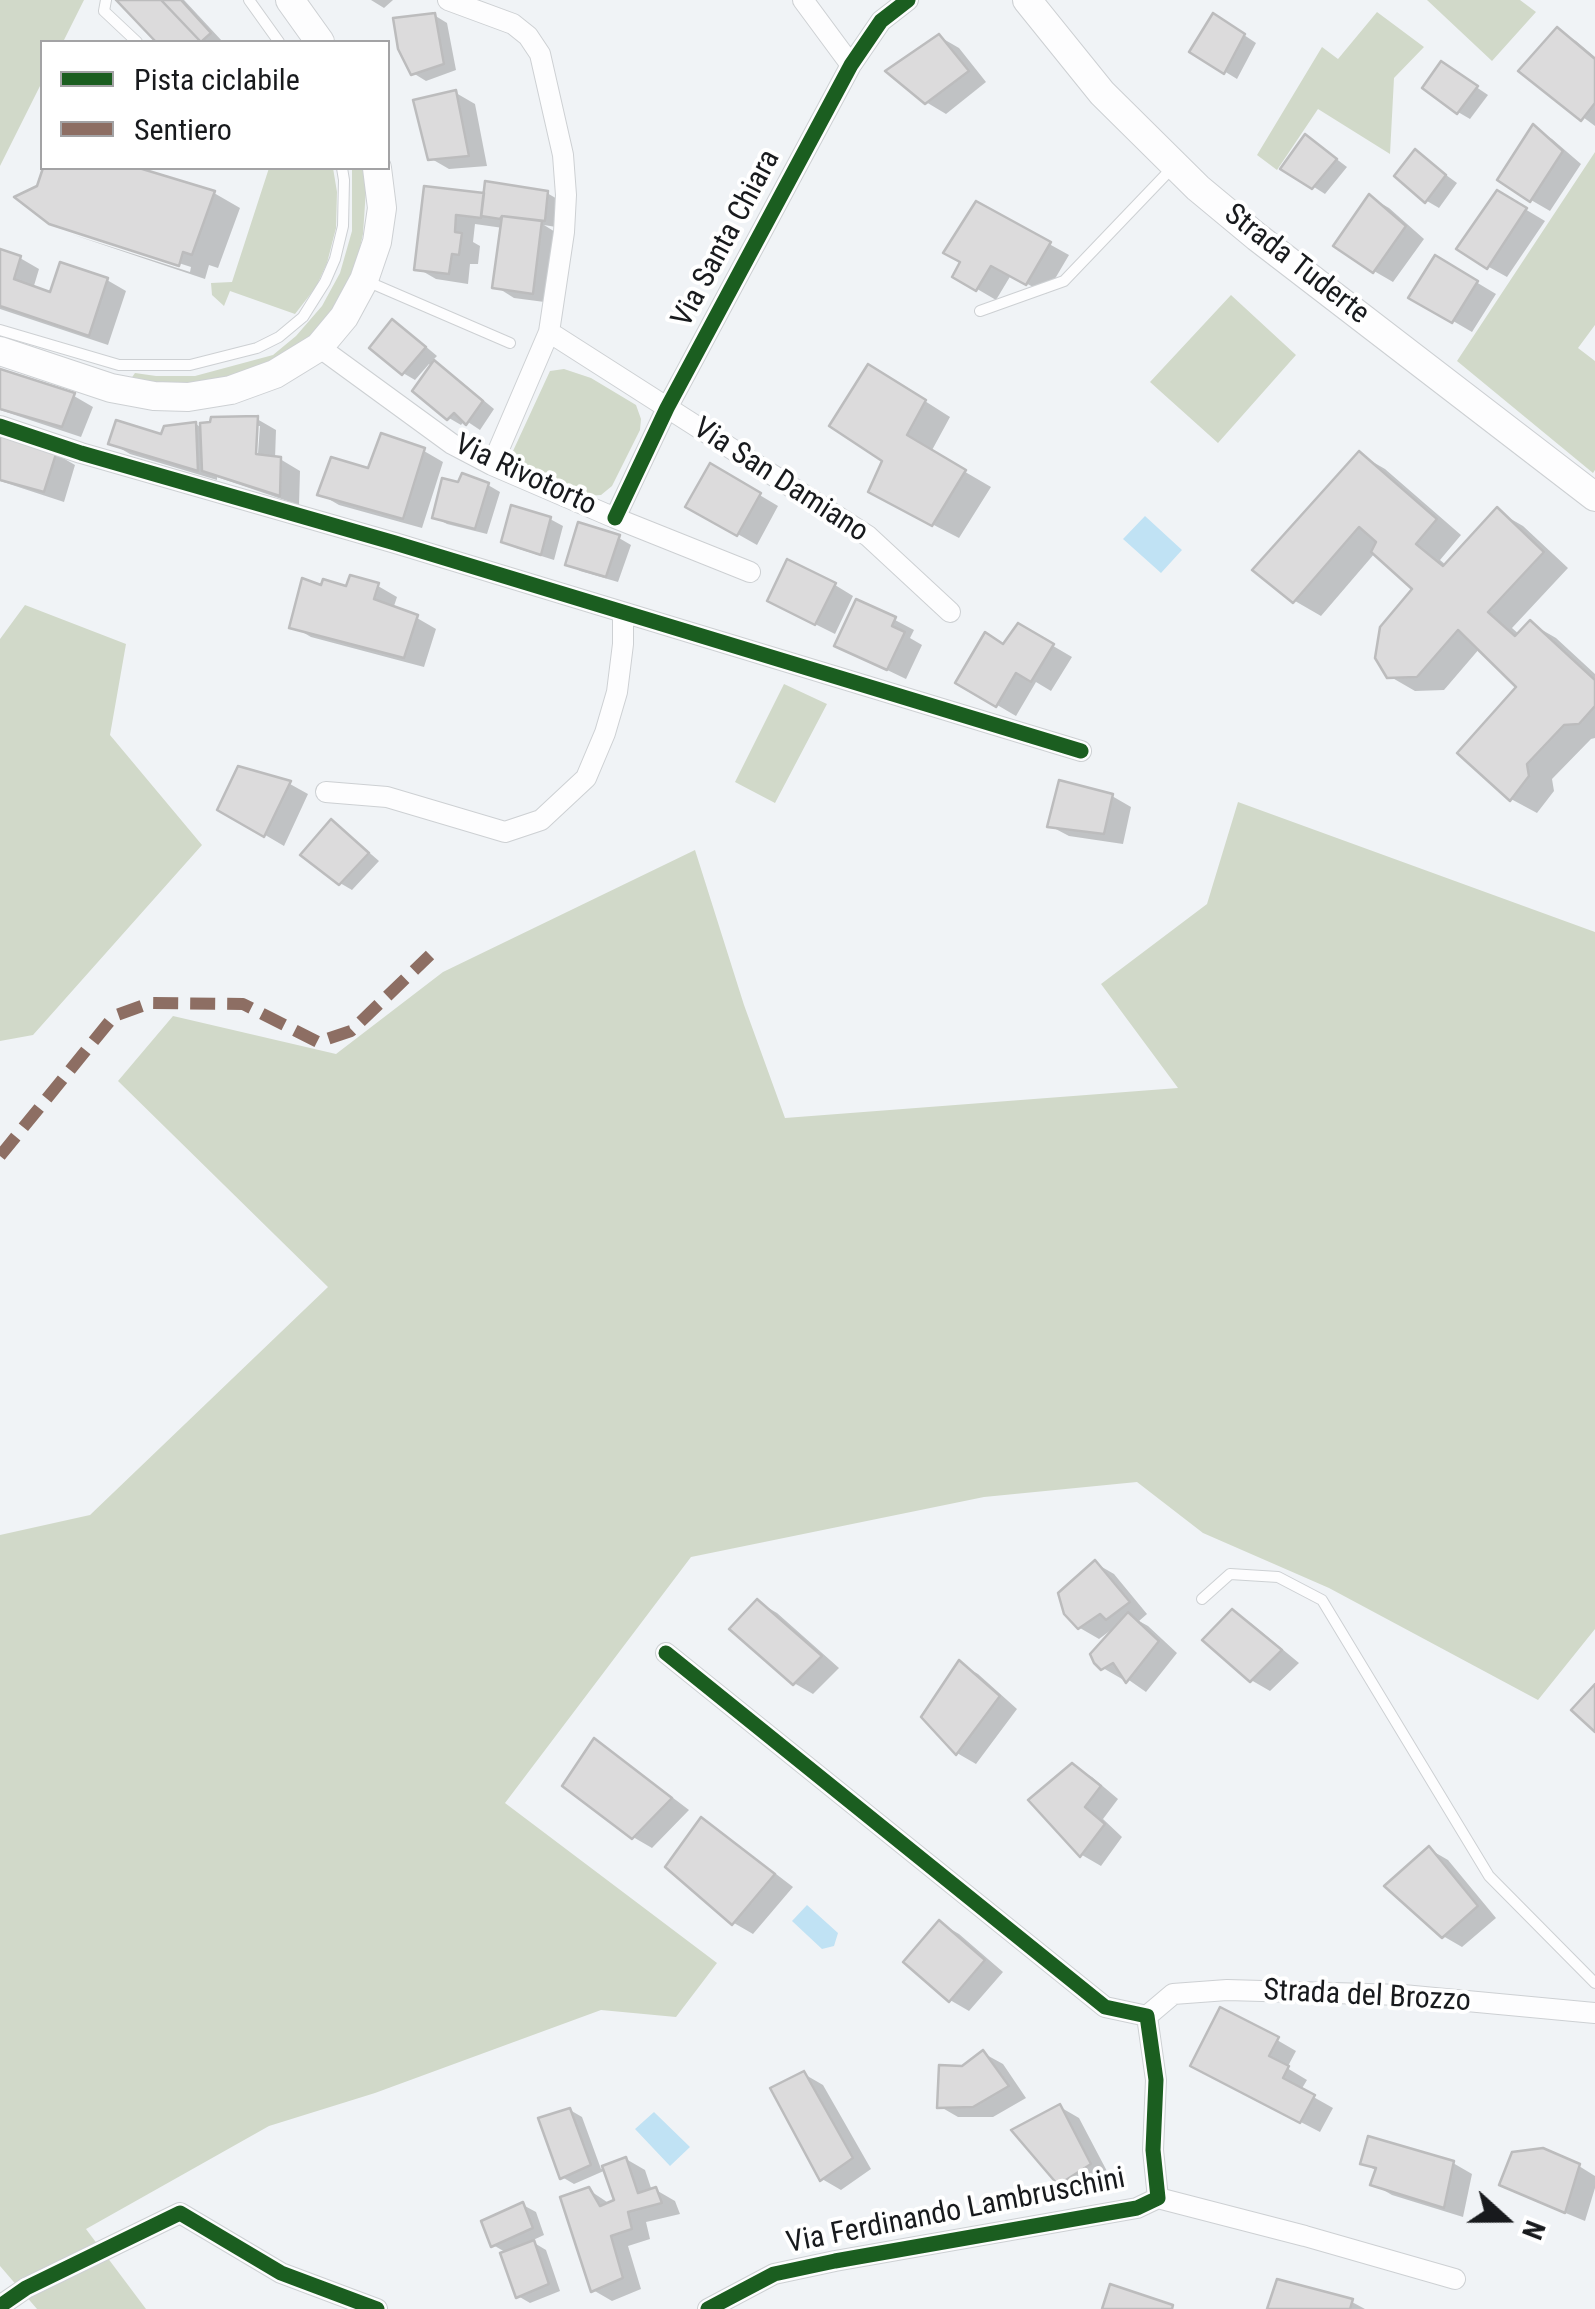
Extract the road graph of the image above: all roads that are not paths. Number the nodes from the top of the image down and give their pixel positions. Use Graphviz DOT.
graph roads {
  1 [pos="106,0"];
  2 [pos="250,0"];
  3 [pos="290,0"];
  4 [pos="448,0"];
  5 [pos="803,0"];
  6 [pos="908,0"];
  7 [pos="1027,0"];
  8 [pos="135,40"];
  9 [pos="278,40"];
  10 [pos="319,40"];
  11 [pos="850,66"];
  12 [pos="1174,165"];
  13 [pos="342,170"];
  14 [pos="377,170"];
  15 [pos="364,280"];
  16 [pos="980,311"];
  17 [pos="549,332"];
  18 [pos="4,342"];
  19 [pos="510,342"];
  20 [pos="319,347"];
  21 [pos="115,377"];
  22 [pos="668,408"];
  23 [pos="0,426"];
  24 [pos="492,465"];
  25 [pos="1595,497"];
  26 [pos="615,518"];
  27 [pos="750,572"];
  28 [pos="950,612"];
  29 [pos="622,614"];
  30 [pos="1082,751"];
  31 [pos="326,792"];
  32 [pos="1202,1599"];
  33 [pos="666,1653"];
  34 [pos="1595,1982"];
  35 [pos="1595,2013"];
  36 [pos="1147,2016"];
  37 [pos="1158,2198"];
  38 [pos="1454,2279"];
  39 [pos="0,2306"];
  40 [pos="377,2309"];
  41 [pos="708,2309"];
  1 -- 8 [label="lane"];
  2 -- 9 [label="lane"];
  3 -- 10 [label="main road"];
  4 -- 17 [label="street"];
  5 -- 11 [label="street"];
  6 -- 11 [label="street, Via Santa Chiara"];
  7 -- 12 [label="main road, Strada Tuderte"];
  11 -- 22 [label="street, Via Santa Chiara"];
  12 -- 16 [label="lane"];
  12 -- 25 [label="main road, Strada Tuderte"];
  13 -- 21 [label="lane"];
  14 -- 15 [label="main road"];
  15 -- 19 [label="lane"];
  15 -- 20 [label="main road"];
  17 -- 22 [label="street, Via San Damiano"];
  17 -- 24 [label="street"];
  18 -- 21 [label="main road"];
  20 -- 21 [label="main road"];
  20 -- 24 [label="street, Via Rivotorto"];
  22 -- 26 [label="street, Via Santa Chiara"];
  22 -- 28 [label="street, Via San Damiano"];
  23 -- 29 [label="street"];
  24 -- 26 [label="street, Via Rivotorto"];
  26 -- 27 [label="street, Via Rivotorto"];
  29 -- 30 [label="street"];
  29 -- 31 [label="street"];
  32 -- 34 [label="lane"];
  33 -- 36 [label="street"];
  35 -- 36 [label="street, Strada del Brozzo"];
  36 -- 37 [label="street, Via Ferdinando Lambruschini"];
  37 -- 38 [label="street"];
  37 -- 41 [label="street, Via Ferdinando Lambruschini"];
  39 -- 40 [label="street, bridge"];
}
